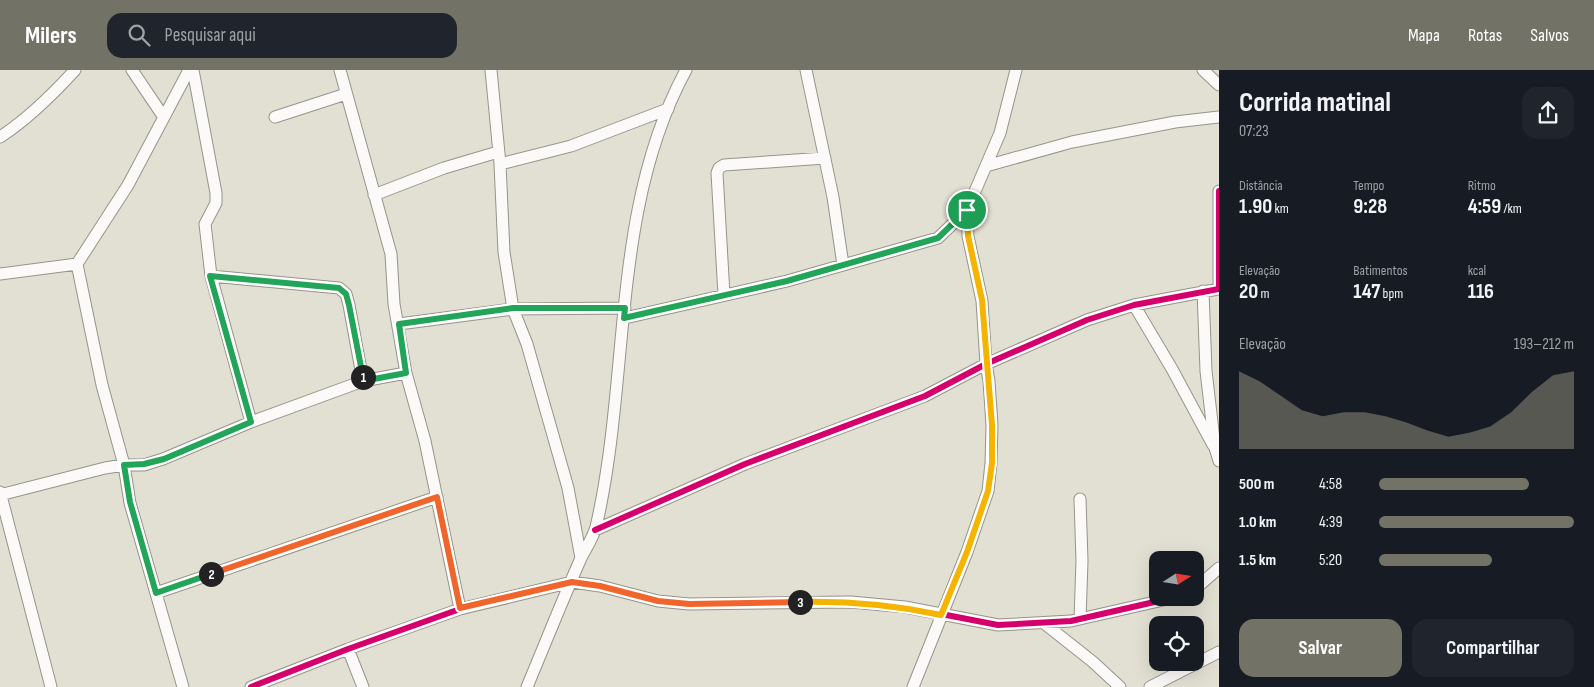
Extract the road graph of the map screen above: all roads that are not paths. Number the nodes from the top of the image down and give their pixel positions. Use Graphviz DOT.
graph roads {
  1 [pos="75,70"];
  2 [pos="132,70"];
  3 [pos="191,70"];
  4 [pos="340,70"];
  5 [pos="491,70"];
  6 [pos="686,70"];
  7 [pos="806,70"];
  8 [pos="1016,70"];
  9 [pos="1203,70"];
  10 [pos="1219,85"];
  11 [pos="346,94"];
  12 [pos="668,109"];
  13 [pos="163,116"];
  14 [pos="274,117"];
  15 [pos="1219,117"];
  16 [pos="0,137"];
  17 [pos="499,158"];
  18 [pos="825,158"];
  19 [pos="986,166"];
  20 [pos="1219,191"];
  21 [pos="374,194"];
  22 [pos="967,210"];
  23 [pos="77,264"];
  24 [pos="844,266"];
  25 [pos="0,274"];
  26 [pos="210,276"];
  27 [pos="1203,291"];
  28 [pos="724,296"];
  29 [pos="1134,305"];
  30 [pos="513,308"];
  31 [pos="625,313"];
  32 [pos="399,324"];
  33 [pos="986,364"];
  34 [pos="406,373"];
  35 [pos="363,381"];
  36 [pos="1214,386"];
  37 [pos="251,422"];
  38 [pos="1215,448"];
  39 [pos="1219,461"];
  40 [pos="124,465"];
  41 [pos="0,494"];
  42 [pos="437,497"];
  43 [pos="1080,499"];
  44 [pos="595,530"];
  45 [pos="581,558"];
  46 [pos="1219,568"];
  47 [pos="1204,581"];
  48 [pos="572,582"];
  49 [pos="156,593"];
  50 [pos="1149,603"];
  51 [pos="460,608"];
  52 [pos="941,615"];
  53 [pos="1080,619"];
  54 [pos="1046,624"];
  55 [pos="348,649"];
  56 [pos="1219,652"];
  57 [pos="51,687"];
  58 [pos="183,687"];
  59 [pos="252,687"];
  60 [pos="363,687"];
  61 [pos="527,687"];
  62 [pos="913,687"];
  63 [pos="1120,687"];
  64 [pos="1150,687"];
  1 -- 16 [label="street"];
  2 -- 13 [label="street"];
  3 -- 13 [label="street"];
  3 -- 26 [label="street"];
  4 -- 11 [label="street"];
  5 -- 17 [label="street"];
  6 -- 12 [label="street"];
  7 -- 18 [label="street"];
  8 -- 19 [label="street"];
  9 -- 10 [label="street"];
  11 -- 14 [label="street"];
  11 -- 21 [label="street"];
  12 -- 17 [label="street"];
  12 -- 31 [label="street"];
  13 -- 23 [label="street"];
  15 -- 19 [label="street"];
  17 -- 21 [label="street"];
  17 -- 30 [label="street"];
  18 -- 24 [label="street"];
  18 -- 28 [label="street"];
  19 -- 22 [label="street"];
  20 -- 27 [label="street"];
  21 -- 32 [label="street"];
  22 -- 24 [label="street"];
  22 -- 33 [label="street"];
  23 -- 25 [label="street"];
  23 -- 40 [label="street"];
  24 -- 28 [label="street"];
  26 -- 35 [label="street"];
  26 -- 37 [label="street"];
  27 -- 29 [label="street"];
  27 -- 36 [label="street"];
  28 -- 31 [label="street"];
  29 -- 33 [label="street"];
  29 -- 38 [label="street"];
  30 -- 31 [label="street"];
  30 -- 32 [label="street"];
  30 -- 45 [label="street"];
  31 -- 44 [label="street"];
  32 -- 34 [label="street"];
  33 -- 44 [label="street"];
  33 -- 52 [label="street"];
  34 -- 35 [label="street"];
  34 -- 42 [label="street"];
  35 -- 37 [label="street"];
  36 -- 38 [label="street"];
  37 -- 40 [label="street"];
  38 -- 39 [label="street"];
  40 -- 41 [label="street"];
  40 -- 49 [label="street"];
  41 -- 57 [label="street"];
  42 -- 49 [label="street"];
  42 -- 51 [label="street"];
  43 -- 53 [label="street"];
  44 -- 45 [label="street"];
  45 -- 48 [label="street"];
  46 -- 47 [label="street"];
  48 -- 51 [label="street"];
  48 -- 52 [label="street"];
  48 -- 61 [label="street"];
  49 -- 58 [label="street"];
  50 -- 53 [label="street"];
  51 -- 55 [label="street"];
  52 -- 54 [label="street"];
  52 -- 62 [label="street"];
  53 -- 54 [label="street"];
  54 -- 63 [label="street"];
  55 -- 59 [label="street"];
  55 -- 60 [label="street"];
  56 -- 64 [label="street"];
}
